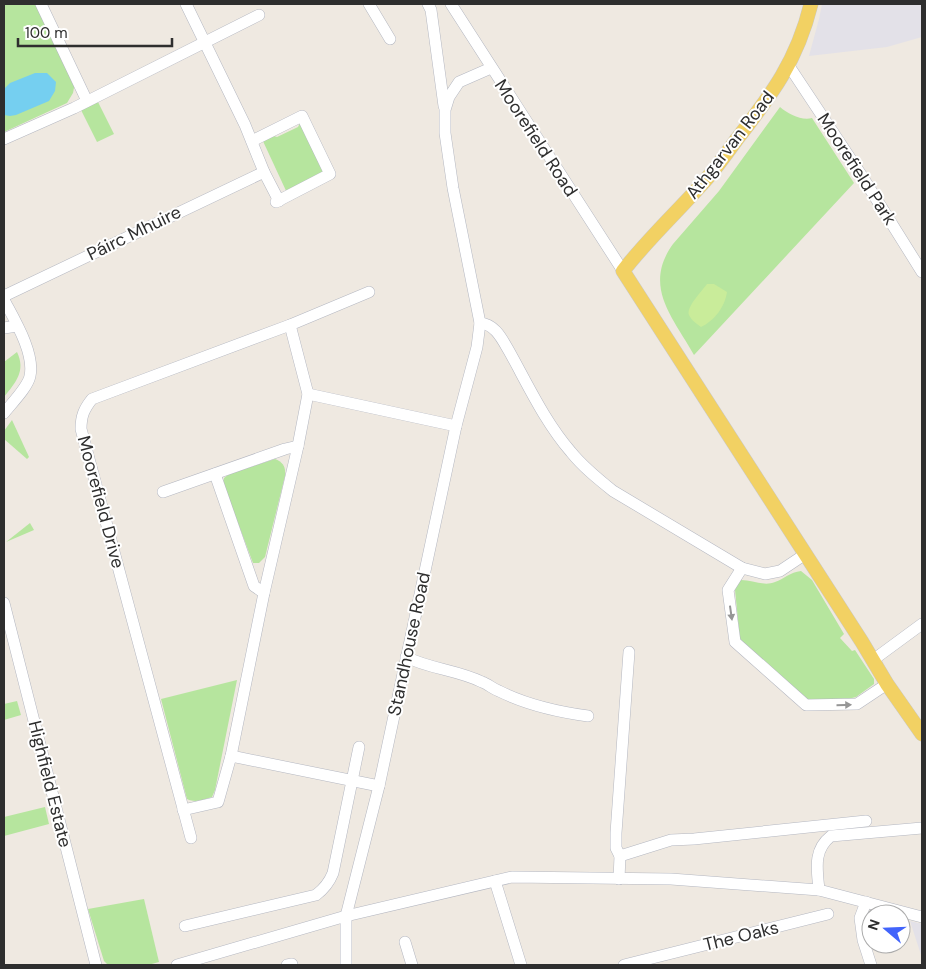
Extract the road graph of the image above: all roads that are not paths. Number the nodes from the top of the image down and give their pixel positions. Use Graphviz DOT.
graph roads {
  1 [pos="41,4"];
  2 [pos="186,4"];
  3 [pos="369,4"];
  4 [pos="428,4"];
  5 [pos="451,4"];
  6 [pos="811,4"];
  7 [pos="259,15"];
  8 [pos="390,39"];
  9 [pos="204,42"];
  10 [pos="789,66"];
  11 [pos="491,68"];
  12 [pos="87,101"];
  13 [pos="445,110"];
  14 [pos="4,139"];
  15 [pos="252,141"];
  16 [pos="264,172"];
  17 [pos="622,271"];
  18 [pos="922,272"];
  19 [pos="369,292"];
  20 [pos="4,298"];
  21 [pos="480,323"];
  22 [pos="290,325"];
  23 [pos="17,326"];
  24 [pos="4,328"];
  25 [pos="308,394"];
  26 [pos="4,414"];
  27 [pos="456,426"];
  28 [pos="298,446"];
  29 [pos="215,474"];
  30 [pos="163,492"];
  31 [pos="804,555"];
  32 [pos="742,568"];
  33 [pos="264,593"];
  34 [pos="4,603"];
  35 [pos="922,624"];
  36 [pos="628,652"];
  37 [pos="406,657"];
  38 [pos="873,660"];
  39 [pos="887,684"];
  40 [pos="588,716"];
  41 [pos="922,734"];
  42 [pos="358,747"];
  43 [pos="231,756"];
  44 [pos="352,779"];
  45 [pos="379,786"];
  46 [pos="183,810"];
  47 [pos="866,821"];
  48 [pos="922,828"];
  49 [pos="190,838"];
  50 [pos="620,856"];
  51 [pos="619,879"];
  52 [pos="495,881"];
  53 [pos="818,890"];
  54 [pos="866,902"];
  55 [pos="828,914"];
  56 [pos="346,916"];
  57 [pos="922,917"];
  58 [pos="185,926"];
  59 [pos="405,942"];
  60 [pos="96,965"];
  61 [pos="182,965"];
  62 [pos="346,965"];
  63 [pos="412,965"];
  64 [pos="521,965"];
  65 [pos="624,965"];
  66 [pos="871,965"];
  1 -- 12 [label="street"];
  2 -- 9 [label="street"];
  3 -- 8 [label="street"];
  4 -- 13 [label="street, Standhouse Road"];
  5 -- 11 [label="street, Moorefield Road"];
  6 -- 10 [label="main road, Athgarvan Road"];
  7 -- 9 [label="street"];
  9 -- 12 [label="street"];
  9 -- 15 [label="street"];
  10 -- 17 [label="main road, Athgarvan Road"];
  10 -- 18 [label="street, Moorefield Park"];
  11 -- 13 [label="street"];
  11 -- 17 [label="street, Moorefield Road"];
  12 -- 14 [label="street"];
  13 -- 21 [label="street, Standhouse Road"];
  15 -- 16 [label="street"];
  15 -- 16 [label="street"];
  16 -- 20 [label="street, Páirc Mhuire"];
  17 -- 31 [label="main road"];
  19 -- 22 [label="street, Moorefield Drive"];
  20 -- 23 [label="street"];
  21 -- 27 [label="street, Standhouse Road"];
  21 -- 32 [label="street"];
  22 -- 25 [label="street"];
  22 -- 46 [label="street, Moorefield Drive"];
  23 -- 24 [label="street"];
  23 -- 26 [label="street"];
  25 -- 27 [label="street"];
  25 -- 28 [label="street"];
  27 -- 37 [label="street, Standhouse Road"];
  28 -- 29 [label="street"];
  28 -- 33 [label="street"];
  29 -- 30 [label="street"];
  29 -- 33 [label="street"];
  31 -- 32 [label="street"];
  31 -- 38 [label="main road"];
  32 -- 39 [label="street, one-way"];
  33 -- 43 [label="street"];
  34 -- 60 [label="street, Highfield Estate"];
  35 -- 38 [label="street"];
  36 -- 50 [label="street"];
  37 -- 40 [label="street"];
  37 -- 45 [label="street, Standhouse Road"];
  38 -- 39 [label="main road"];
  39 -- 41 [label="main road"];
  42 -- 44 [label="street"];
  43 -- 44 [label="street"];
  43 -- 46 [label="street"];
  44 -- 45 [label="street"];
  44 -- 58 [label="street"];
  45 -- 56 [label="street, Standhouse Road"];
  46 -- 49 [label="street, Moorefield Drive"];
  47 -- 50 [label="street"];
  48 -- 53 [label="street"];
  50 -- 51 [label="street"];
  51 -- 52 [label="street"];
  51 -- 53 [label="street"];
  52 -- 56 [label="street"];
  52 -- 64 [label="street"];
  53 -- 54 [label="street"];
  54 -- 57 [label="street"];
  54 -- 66 [label="street"];
  55 -- 65 [label="street, The Oaks"];
  56 -- 61 [label="street"];
  56 -- 62 [label="street, Standhouse Road"];
  59 -- 63 [label="street"];
}
